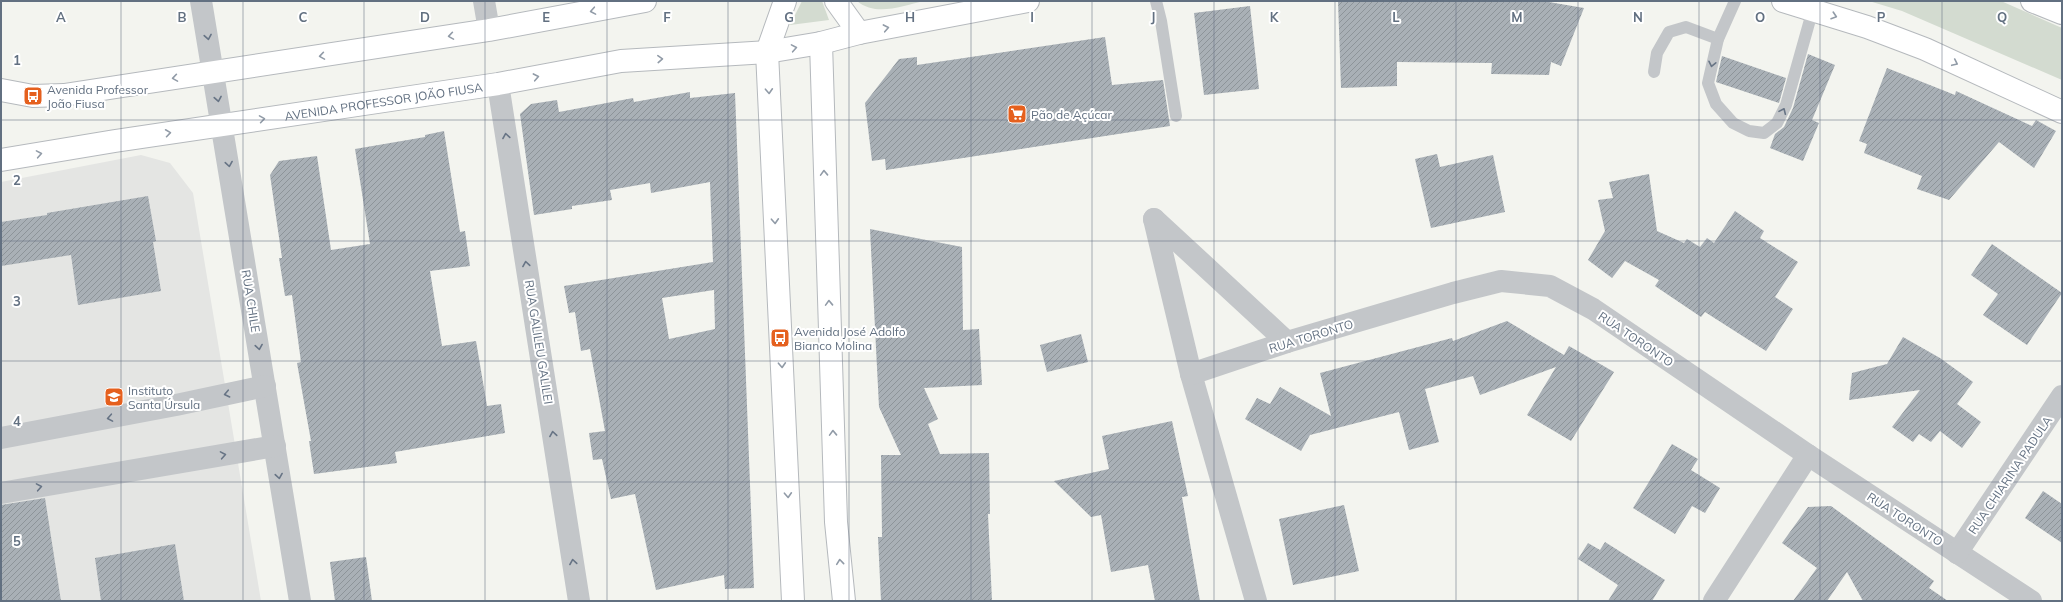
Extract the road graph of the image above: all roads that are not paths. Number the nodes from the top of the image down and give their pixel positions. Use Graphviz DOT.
graph roads {
  1 [pos="202,1"];
  2 [pos="484,1"];
  3 [pos="645,1"];
  4 [pos="785,1"];
  5 [pos="836,1"];
  6 [pos="1028,1"];
  7 [pos="1156,1"];
  8 [pos="1735,1"];
  9 [pos="1783,1"];
  10 [pos="2032,1"];
  11 [pos="1813,10"];
  12 [pos="2062,13"];
  13 [pos="489,30"];
  14 [pos="859,33"];
  15 [pos="1718,39"];
  16 [pos="821,43"];
  17 [pos="767,52"];
  18 [pos="214,72"];
  19 [pos="1654,72"];
  20 [pos="498,84"];
  21 [pos="1,90"];
  22 [pos="2062,112"];
  23 [pos="1176,116"];
  24 [pos="223,125"];
  25 [pos="1,160"];
  26 [pos="1287,342"];
  27 [pos="1191,374"];
  28 [pos="265,386"];
  29 [pos="2062,396"];
  30 [pos="1,438"];
  31 [pos="275,446"];
  32 [pos="1808,455"];
  33 [pos="1,493"];
  34 [pos="1957,553"];
  35 [pos="300,601"];
  36 [pos="579,601"];
  37 [pos="793,601"];
  38 [pos="844,601"];
  39 [pos="1256,601"];
  40 [pos="1714,601"];
  41 [pos="2031,601"];
  1 -- 18 [label="street, RUA CHILE, one-way"];
  2 -- 13 [label="street"];
  3 -- 13 [label="main road, one-way"];
  4 -- 17 [label="main road"];
  5 -- 14 [label="main road"];
  14 -- 6 [label="main road, AVENIDA PROFESSOR JOÃO FIUSA, one-way"];
  7 -- 23 [label="lane"];
  8 -- 15 [label="lane"];
  9 -- 11 [label="main road"];
  10 -- 12 [label="main road"];
  15 -- 11 [label="lane, one-way"];
  11 -- 22 [label="main road, one-way"];
  13 -- 18 [label="main road, one-way"];
  14 -- 16 [label="main road, AVENIDA PROFESSOR JOÃO FIUSA"];
  15 -- 19 [label="lane"];
  17 -- 16 [label="main road, AVENIDA PROFESSOR JOÃO FIUSA, one-way"];
  38 -- 16 [label="main road, one-way"];
  20 -- 17 [label="main road, AVENIDA PROFESSOR JOÃO FIUSA, one-way"];
  17 -- 37 [label="main road, one-way"];
  18 -- 21 [label="main road, one-way"];
  18 -- 24 [label="street, RUA CHILE, one-way"];
  24 -- 20 [label="main road, AVENIDA PROFESSOR JOÃO FIUSA, one-way"];
  36 -- 20 [label="street, RUA GALILEU GALILEI, one-way"];
  25 -- 24 [label="main road, AVENIDA PROFESSOR JOÃO FIUSA, one-way"];
  24 -- 28 [label="street, RUA CHILE, one-way"];
  26 -- 27 [label="street, RUA TORONTO"];
  26 -- 27 [label="street"];
  26 -- 32 [label="street, RUA TORONTO"];
  27 -- 39 [label="street"];
  28 -- 30 [label="street, one-way"];
  28 -- 31 [label="street, RUA CHILE"];
  29 -- 34 [label="street, RUA CHIARINA PADULA"];
  33 -- 31 [label="street, one-way"];
  31 -- 35 [label="street, RUA CHILE, one-way"];
  32 -- 34 [label="street, RUA TORONTO"];
  32 -- 40 [label="street"];
  34 -- 41 [label="street, RUA TORONTO"];
}
